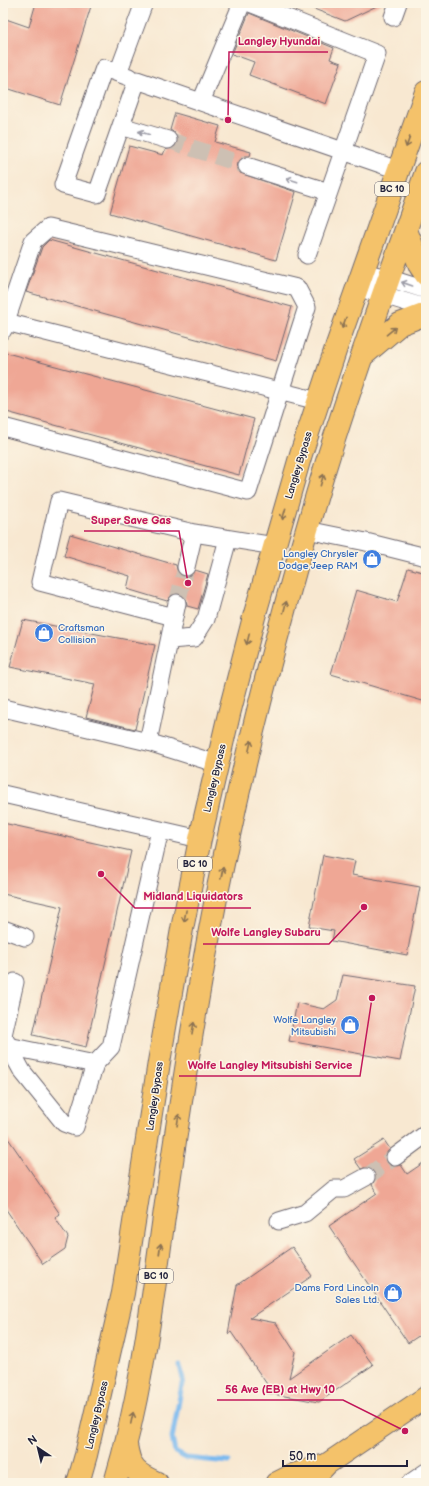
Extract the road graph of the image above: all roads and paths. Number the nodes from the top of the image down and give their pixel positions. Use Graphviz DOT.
graph roads {
  1 [pos="144,3"];
  2 [pos="242,3"];
  3 [pos="250,3"];
  4 [pos="118,73"];
  5 [pos="137,80"];
  6 [pos="426,92"];
  7 [pos="201,102"];
  8 [pos="121,126"];
  9 [pos="168,140"];
  10 [pos="343,151"];
  11 [pos="247,166"];
  12 [pos="398,170"];
  13 [pos="426,172"];
  14 [pos="329,192"];
  15 [pos="406,230"];
  16 [pos="307,256"];
  17 [pos="426,274"];
  18 [pos="360,279"];
  19 [pos="385,286"];
  20 [pos="426,290"];
  21 [pos="426,308"];
  22 [pos="426,314"];
  23 [pos="4,326"];
  24 [pos="361,356"];
  25 [pos="279,391"];
  26 [pos="318,401"];
  27 [pos="3,427"];
  28 [pos="307,530"];
  29 [pos="194,533"];
  30 [pos="228,539"];
  31 [pos="275,546"];
  32 [pos="426,557"];
  33 [pos="186,567"];
  34 [pos="170,640"];
  35 [pos="3,708"];
  36 [pos="148,742"];
  37 [pos="218,764"];
  38 [pos="3,794"];
  39 [pos="160,830"];
  40 [pos="200,839"];
  41 [pos="3,929"];
  42 [pos="25,937"];
  43 [pos="15,982"];
  44 [pos="5,1039"];
  45 [pos="95,1064"];
  46 [pos="426,1134"];
  47 [pos="395,1157"];
  48 [pos="366,1177"];
  49 [pos="279,1221"];
  50 [pos="426,1397"];
  51 [pos="126,1445"];
  52 [pos="327,1464"];
  53 [pos="426,1472"];
  54 [pos="78,1483"];
  55 [pos="115,1483"];
  56 [pos="157,1483"];
  57 [pos="276,1483"];
  58 [pos="309,1483"];
  59 [pos="410,1483"];
  1 -- 4 [label="street"];
  2 -- 7 [label="street"];
  3 -- 10 [label="street"];
  4 -- 5 [label="street"];
  4 -- 8 [label="street"];
  5 -- 7 [label="street"];
  5 -- 8 [label="street"];
  6 -- 12 [label="highway, Langley Bypass / BC 10, one-way"];
  7 -- 10 [label="street"];
  9 -- 8 [label="street, one-way"];
  10 -- 12 [label="street"];
  10 -- 14 [label="street"];
  14 -- 11 [label="street, one-way"];
  12 -- 18 [label="highway, Langley Bypass / BC 10"];
  13 -- 15 [label="highway, BC 10"];
  14 -- 16 [label="street"];
  15 -- 17 [label="highway"];
  15 -- 19 [label="highway, BC 10"];
  18 -- 19 [label="street"];
  18 -- 26 [label="highway, Langley Bypass / BC 10, one-way"];
  20 -- 19 [label="street, one-way"];
  19 -- 21 [label="street"];
  19 -- 24 [label="highway, BC 10"];
  24 -- 22 [label="highway, one-way"];
  23 -- 25 [label="street"];
  23 -- 25 [label="street"];
  28 -- 24 [label="highway, BC 10, one-way"];
  25 -- 26 [label="street"];
  25 -- 27 [label="street"];
  26 -- 31 [label="highway, Langley Bypass / BC 10, one-way"];
  28 -- 32 [label="street"];
  51 -- 28 [label="highway, BC 10, one-way"];
  29 -- 30 [label="street"];
  29 -- 33 [label="street"];
  29 -- 34 [label="street"];
  30 -- 31 [label="street"];
  30 -- 34 [label="street"];
  31 -- 37 [label="highway, Langley Bypass / BC 10, one-way"];
  34 -- 36 [label="street"];
  35 -- 36 [label="street"];
  36 -- 37 [label="street"];
  37 -- 40 [label="highway, Langley Bypass / BC 10"];
  38 -- 39 [label="street"];
  39 -- 40 [label="street"];
  39 -- 45 [label="street"];
  40 -- 54 [label="highway, Langley Bypass / BC 10, one-way"];
  41 -- 42 [label="street"];
  43 -- 44 [label="street"];
  44 -- 45 [label="street"];
  44 -- 45 [label="street"];
  46 -- 47 [label="street"];
  48 -- 49 [label="street"];
  50 -- 52 [label="main road"];
  51 -- 55 [label="highway, BC 10"];
  51 -- 56 [label="highway"];
  52 -- 57 [label="main road"];
  52 -- 58 [label="main road"];
  53 -- 59 [label="street"];
}
